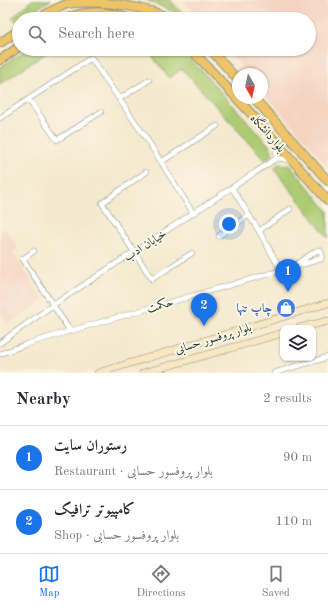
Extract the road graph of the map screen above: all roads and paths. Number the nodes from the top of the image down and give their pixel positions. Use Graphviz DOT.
graph roads {
  1 [pos="51,12"];
  2 [pos="152,12"];
  3 [pos="12,35"];
  4 [pos="0,43"];
  5 [pos="12,52"];
  6 [pos="197,56"];
  7 [pos="216,56"];
  8 [pos="0,60"];
  9 [pos="232,73"];
  10 [pos="149,80"];
  11 [pos="119,99"];
  12 [pos="29,100"];
  13 [pos="259,104"];
  14 [pos="101,112"];
  15 [pos="0,118"];
  16 [pos="217,126"];
  17 [pos="275,141"];
  18 [pos="277,158"];
  19 [pos="161,162"];
  20 [pos="296,164"];
  21 [pos="146,172"];
  22 [pos="328,181"];
  23 [pos="232,188"];
  24 [pos="328,201"];
  25 [pos="290,209"];
  26 [pos="193,213"];
  27 [pos="249,215"];
  28 [pos="259,231"];
  29 [pos="219,236"];
  30 [pos="34,252"];
  31 [pos="134,252"];
  32 [pos="192,253"];
  33 [pos="292,267"];
  34 [pos="281,270"];
  35 [pos="328,303"];
  36 [pos="53,305"];
  37 [pos="328,321"];
  38 [pos="311,325"];
  39 [pos="70,331"];
  40 [pos="280,333"];
  41 [pos="0,343"];
  42 [pos="0,354"];
  43 [pos="328,357"];
  44 [pos="98,373"];
  45 [pos="143,373"];
  46 [pos="274,373"];
  1 -- 2 [label="main road"];
  3 -- 4 [label="main road"];
  5 -- 8 [label="main road"];
  6 -- 17 [label="main road, بلواردانشگاه"];
  7 -- 9 [label="main road"];
  10 -- 11 [label="street"];
  11 -- 12 [label="street"];
  11 -- 19 [label="street"];
  12 -- 14 [label="street"];
  12 -- 15 [label="street"];
  13 -- 22 [label="main road, بلواردانشگاه"];
  16 -- 19 [label="street"];
  17 -- 18 [label="street"];
  17 -- 20 [label="main road, بلواردانشگاه"];
  18 -- 20 [label="street"];
  18 -- 23 [label="street, خیابان ادب"];
  19 -- 26 [label="street"];
  20 -- 24 [label="main road, بلواردانشگاه"];
  21 -- 31 [label="street"];
  23 -- 26 [label="street, خیابان ادب"];
  23 -- 27 [label="street"];
  25 -- 28 [label="street"];
  26 -- 31 [label="street, خیابان ادب"];
  27 -- 28 [label="street"];
  27 -- 29 [label="street"];
  28 -- 34 [label="street"];
  30 -- 36 [label="street"];
  31 -- 32 [label="street"];
  31 -- 36 [label="street, خیابان ادب"];
  33 -- 33 [label="street, حکمت"];
  33 -- 34 [label="street, حکمت"];
  34 -- 39 [label="street, حکمت"];
  35 -- 44 [label="main road, بلوار پروفسور حسابی"];
  36 -- 39 [label="street"];
  36 -- 41 [label="street, خیابان ادب"];
  37 -- 38 [label="main road"];
  39 -- 42 [label="street, حکمت"];
  40 -- 45 [label="main road, بلوار پروفسور حسابی"];
  43 -- 46 [label="street"];
}
